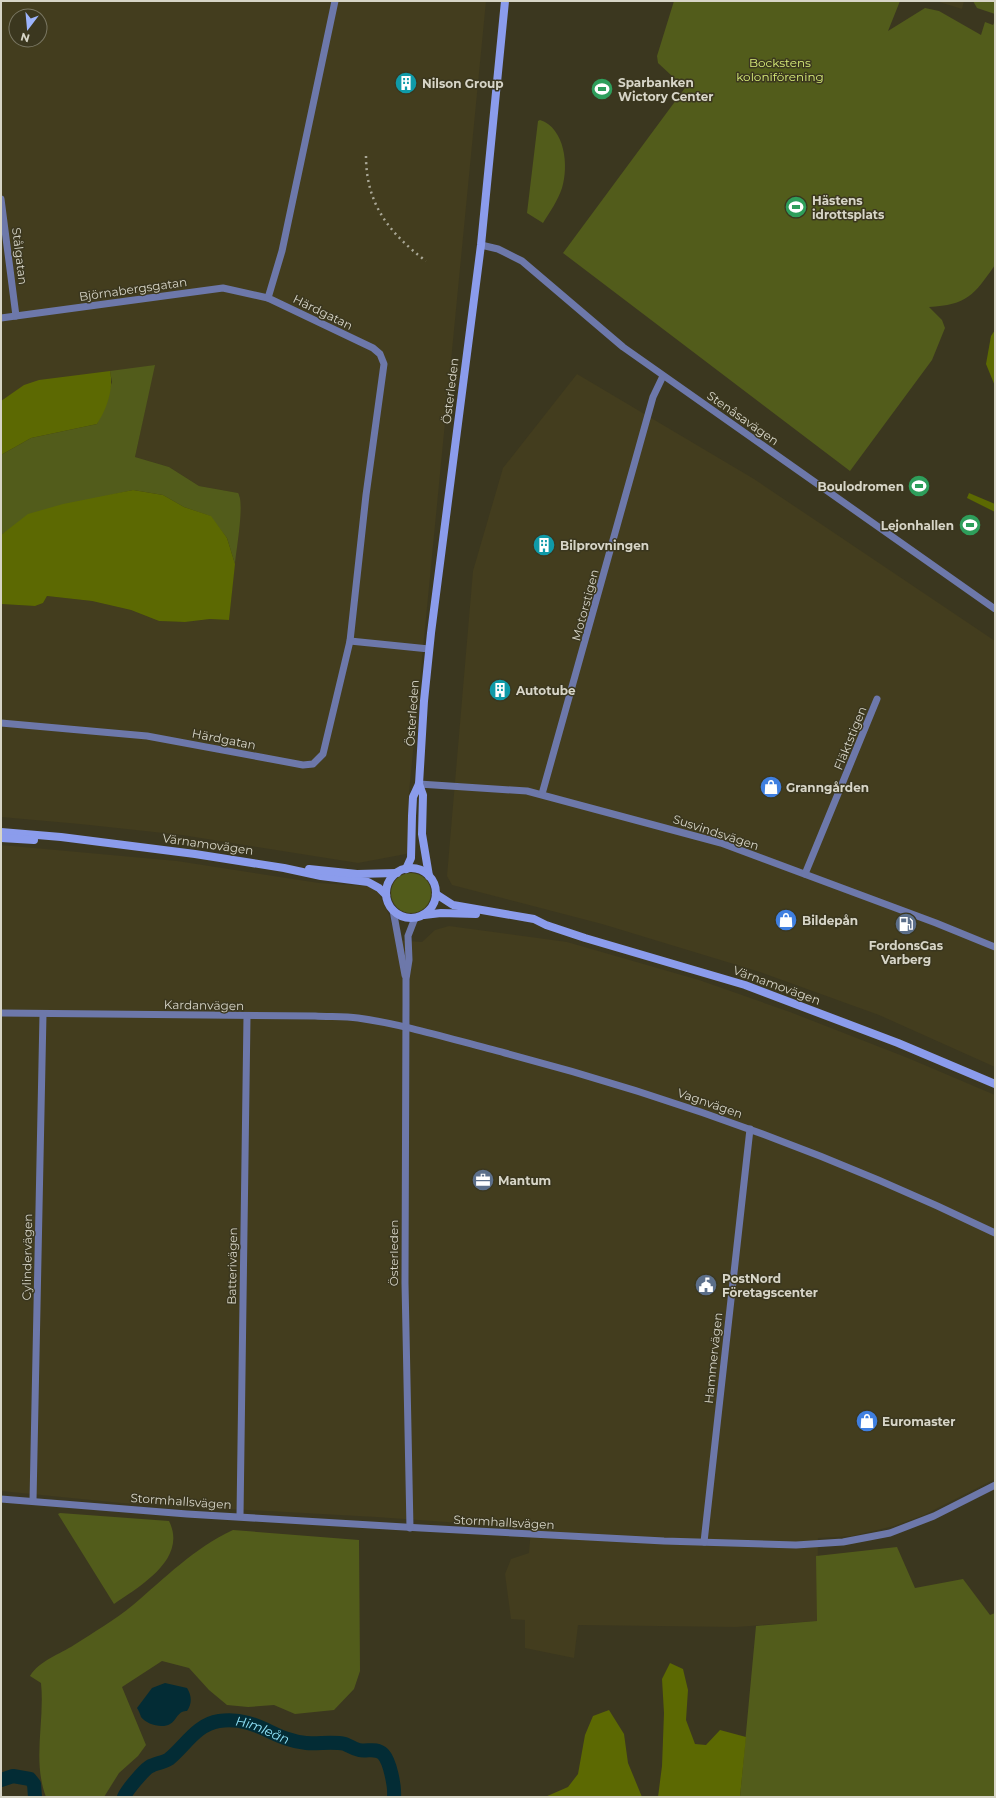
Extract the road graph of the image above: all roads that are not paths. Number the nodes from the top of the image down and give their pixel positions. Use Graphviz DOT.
graph roads {
  1 [pos="335,1"];
  2 [pos="505,1"];
  3 [pos="1,199"];
  4 [pos="481,245"];
  5 [pos="268,298"];
  6 [pos="16,316"];
  7 [pos="1,318"];
  8 [pos="663,376"];
  9 [pos="995,609"];
  10 [pos="350,641"];
  11 [pos="429,649"];
  12 [pos="877,699"];
  13 [pos="1,723"];
  14 [pos="419,784"];
  15 [pos="542,794"];
  16 [pos="1,832"];
  17 [pos="1,838"];
  18 [pos="128,846"];
  19 [pos="284,868"];
  20 [pos="406,869"];
  21 [pos="397,873"];
  22 [pos="805,874"];
  23 [pos="429,876"];
  24 [pos="436,894"];
  25 [pos="386,895"];
  26 [pos="393,910"];
  27 [pos="424,914"];
  28 [pos="415,918"];
  29 [pos="546,925"];
  30 [pos="995,947"];
  31 [pos="406,979"];
  32 [pos="1,1014"];
  33 [pos="43,1014"];
  34 [pos="246,1016"];
  35 [pos="406,1028"];
  36 [pos="995,1084"];
  37 [pos="750,1129"];
  38 [pos="995,1233"];
  39 [pos="995,1485"];
  40 [pos="1,1499"];
  41 [pos="33,1501"];
  42 [pos="240,1516"];
  43 [pos="410,1528"];
  44 [pos="704,1542"];
  1 -- 5 [label="street"];
  2 -- 4 [label="main road, Österleden"];
  3 -- 6 [label="street, Stålgatan"];
  4 -- 8 [label="street, Stenåsavägen"];
  4 -- 11 [label="main road, Österleden"];
  5 -- 6 [label="street, Björnabergsgatan"];
  5 -- 10 [label="street, Härdgatan"];
  6 -- 7 [label="street, Björnabergsgatan"];
  8 -- 9 [label="street, Stenåsavägen"];
  8 -- 15 [label="street, Motorstigen"];
  10 -- 11 [label="street"];
  10 -- 13 [label="street, Härdgatan"];
  11 -- 14 [label="main road, Österleden"];
  12 -- 22 [label="street, Fläktstigen"];
  14 -- 15 [label="street, Susvindsvägen"];
  14 -- 20 [label="main road, Österleden"];
  14 -- 23 [label="main road, Österleden"];
  15 -- 22 [label="street, Susvindsvägen"];
  16 -- 18 [label="main road, Värnamovägen"];
  17 -- 18 [label="main road, Värnamovägen"];
  18 -- 19 [label="main road, Värnamovägen"];
  19 -- 21 [label="main road, Värnamovägen"];
  19 -- 25 [label="main road, Värnamovägen"];
  20 -- 21 [label="main road, Värnamovägen"];
  20 -- 23 [label="main road"];
  21 -- 25 [label="main road"];
  22 -- 30 [label="street, Susvindsvägen"];
  23 -- 24 [label="main road"];
  24 -- 27 [label="main road"];
  24 -- 29 [label="main road, Värnamovägen"];
  25 -- 26 [label="main road, Värnamovägen"];
  26 -- 28 [label="main road"];
  26 -- 31 [label="street, Österleden"];
  27 -- 28 [label="main road, Värnamovägen"];
  27 -- 29 [label="main road, Värnamovägen"];
  28 -- 31 [label="street, Österleden"];
  29 -- 36 [label="main road, Värnamovägen"];
  31 -- 35 [label="street, Österleden"];
  32 -- 33 [label="street, Kardanvägen"];
  33 -- 34 [label="street, Kardanvägen"];
  33 -- 41 [label="street, Cylindervägen"];
  34 -- 35 [label="street, Kardanvägen"];
  34 -- 42 [label="street, Batterivägen"];
  35 -- 37 [label="street, Vagnvägen"];
  35 -- 43 [label="street, Österleden"];
  37 -- 38 [label="street, Vagnvägen"];
  37 -- 44 [label="street, Hammervägen"];
  39 -- 44 [label="street, Stormhallsvägen"];
  40 -- 41 [label="street, Stormhallsvägen"];
  41 -- 42 [label="street, Stormhallsvägen"];
  42 -- 43 [label="street, Stormhallsvägen"];
  43 -- 44 [label="street, Stormhallsvägen"];
}
